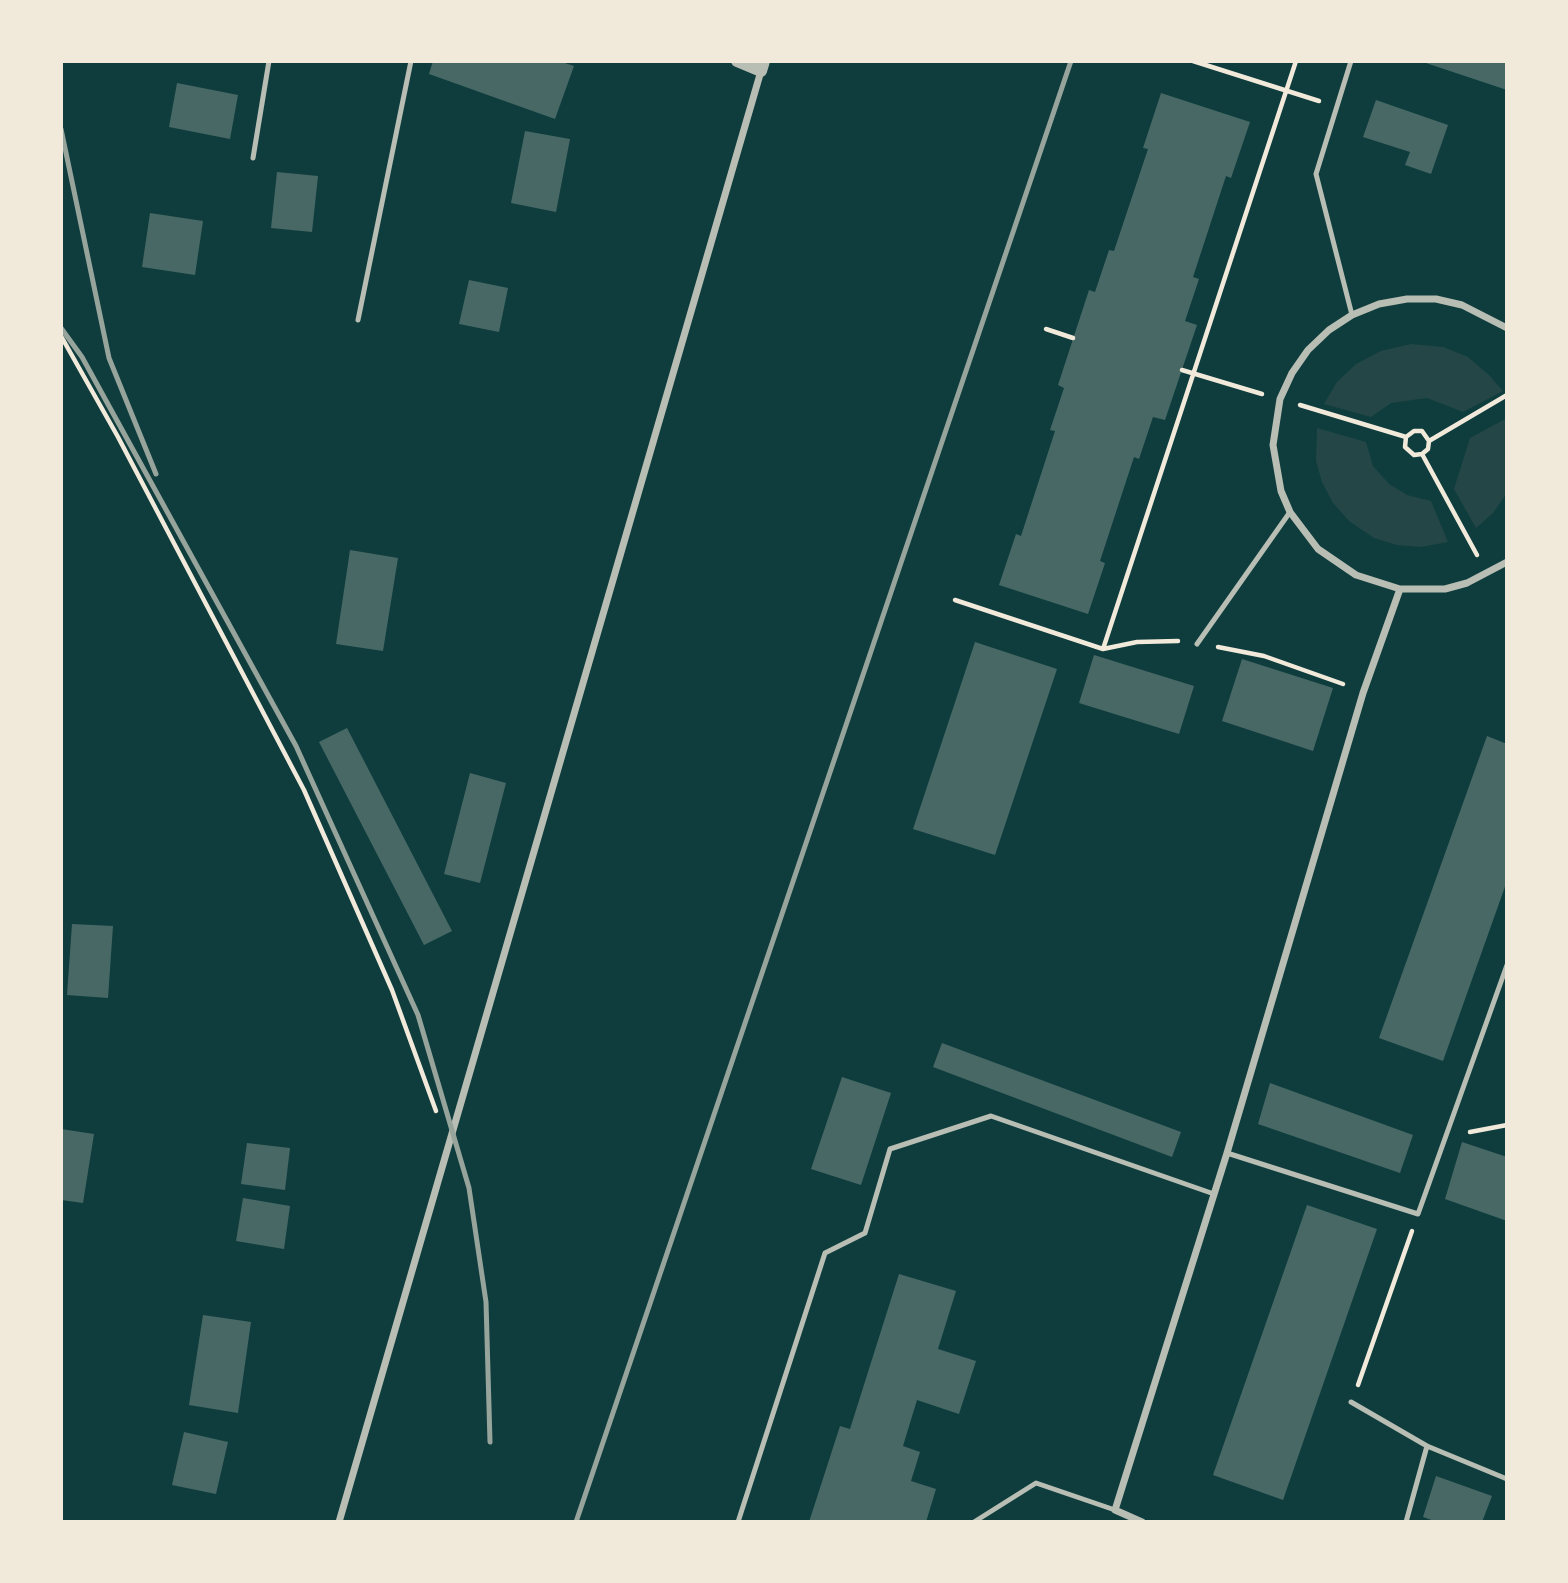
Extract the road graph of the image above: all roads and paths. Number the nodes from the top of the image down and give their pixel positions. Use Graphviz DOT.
graph roads {
  1 [pos="269,61"];
  2 [pos="411,61"];
  3 [pos="737,61"];
  4 [pos="1193,61"];
  5 [pos="1296,61"];
  6 [pos="1352,61"];
  7 [pos="762,66"];
  8 [pos="1287,90"];
  9 [pos="1337,107"];
  10 [pos="253,158"];
  11 [pos="1352,315"];
  12 [pos="358,320"];
  13 [pos="1507,328"];
  14 [pos="1046,329"];
  15 [pos="61,336"];
  16 [pos="1073,338"];
  17 [pos="1507,396"];
  18 [pos="1429,441"];
  19 [pos="1422,454"];
  20 [pos="1290,512"];
  21 [pos="1507,562"];
  22 [pos="1488,573"];
  23 [pos="1399,589"];
  24 [pos="955,600"];
  25 [pos="1197,644"];
  26 [pos="1102,649"];
  27 [pos="1363,693"];
  28 [pos="1507,965"];
  29 [pos="437,1112"];
  30 [pos="1507,1125"];
  31 [pos="1445,1138"];
  32 [pos="1227,1153"];
  33 [pos="1214,1194"];
  34 [pos="1418,1214"];
  35 [pos="1351,1402"];
  36 [pos="1427,1446"];
  37 [pos="1507,1479"];
  38 [pos="1115,1510"];
  39 [pos="340,1522"];
  40 [pos="738,1522"];
  41 [pos="974,1522"];
  42 [pos="1142,1522"];
  43 [pos="1406,1522"];
  1 -- 10 [label="lane"];
  2 -- 12 [label="lane"];
  3 -- 7 [label="street"];
  4 -- 8 [label="path"];
  5 -- 8 [label="path"];
  6 -- 9 [label="lane"];
  7 -- 39 [label="street"];
  8 -- 9 [label="path"];
  8 -- 26 [label="path"];
  9 -- 11 [label="lane"];
  11 -- 13 [label="street"];
  11 -- 20 [label="street"];
  14 -- 16 [label="path"];
  15 -- 29 [label="path"];
  17 -- 18 [label="path"];
  18 -- 19 [label="path"];
  18 -- 19 [label="path"];
  19 -- 22 [label="path"];
  20 -- 23 [label="street"];
  20 -- 25 [label="lane"];
  21 -- 22 [label="street"];
  22 -- 23 [label="street"];
  23 -- 27 [label="street"];
  24 -- 26 [label="path"];
  25 -- 26 [label="path"];
  25 -- 27 [label="path"];
  27 -- 32 [label="street"];
  28 -- 31 [label="lane"];
  30 -- 31 [label="path"];
  31 -- 34 [label="lane"];
  32 -- 33 [label="street"];
  32 -- 34 [label="lane"];
  33 -- 38 [label="street"];
  33 -- 40 [label="lane"];
  34 -- 35 [label="path"];
  35 -- 36 [label="lane"];
  36 -- 37 [label="lane"];
  36 -- 43 [label="lane"];
  38 -- 41 [label="lane"];
  38 -- 42 [label="street"];
}
